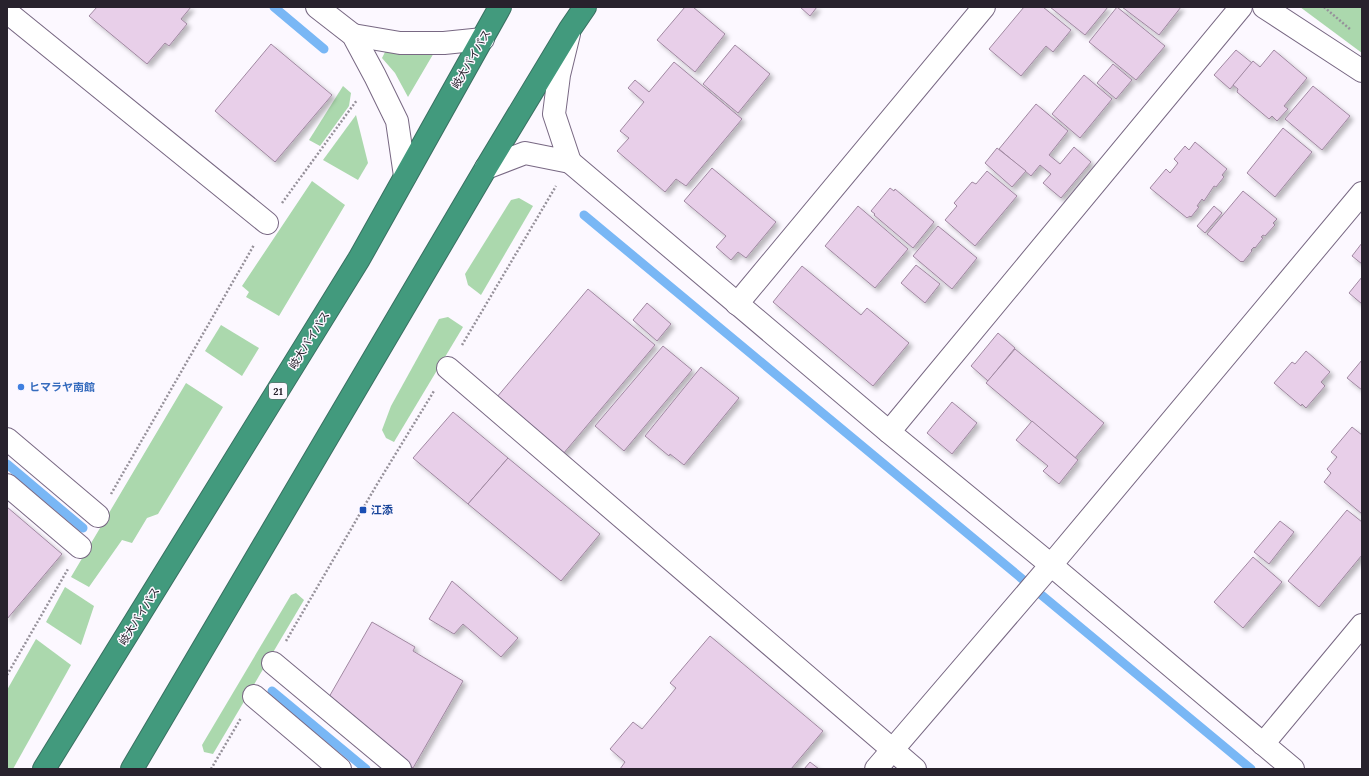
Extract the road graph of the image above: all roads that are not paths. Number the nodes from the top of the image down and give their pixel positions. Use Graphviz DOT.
graph roads {
  1 [pos="317,7"];
  2 [pos="500,7"];
  3 [pos="585,7"];
  4 [pos="984,7"];
  5 [pos="1241,7"];
  6 [pos="1264,7"];
  7 [pos="7,12"];
  8 [pos="570,29"];
  9 [pos="353,36"];
  10 [pos="483,39"];
  11 [pos="1362,72"];
  12 [pos="570,162"];
  13 [pos="486,168"];
  14 [pos="405,176"];
  15 [pos="1362,193"];
  16 [pos="267,223"];
  17 [pos="737,304"];
  18 [pos="448,368"];
  19 [pos="889,432"];
  20 [pos="7,439"];
  21 [pos="7,485"];
  22 [pos="98,516"];
  23 [pos="80,547"];
  24 [pos="1045,571"];
  25 [pos="1362,625"];
  26 [pos="273,662"];
  27 [pos="254,696"];
  28 [pos="1263,744"];
  29 [pos="892,750"];
  30 [pos="44,769"];
  31 [pos="132,769"];
  32 [pos="340,769"];
  33 [pos="400,769"];
  34 [pos="876,769"];
  35 [pos="915,769"];
  36 [pos="1293,769"];
  1 -- 9 [label="street"];
  2 -- 10 [label="highway, 岐大バイパス / 21"];
  3 -- 8 [label="highway"];
  4 -- 17 [label="street"];
  5 -- 19 [label="street"];
  6 -- 11 [label="street"];
  7 -- 16 [label="street"];
  8 -- 12 [label="street"];
  8 -- 13 [label="highway"];
  9 -- 10 [label="street"];
  9 -- 14 [label="street"];
  10 -- 14 [label="highway, 岐大バイパス / 21"];
  12 -- 13 [label="street"];
  12 -- 17 [label="street"];
  13 -- 31 [label="highway"];
  14 -- 30 [label="highway, 岐大バイパス / 21"];
  15 -- 24 [label="street"];
  17 -- 19 [label="street"];
  18 -- 29 [label="street"];
  19 -- 24 [label="street"];
  20 -- 22 [label="street"];
  21 -- 23 [label="street"];
  24 -- 28 [label="street"];
  24 -- 29 [label="street"];
  25 -- 28 [label="street"];
  26 -- 33 [label="street"];
  27 -- 32 [label="street"];
  28 -- 36 [label="street"];
  29 -- 34 [label="street"];
  29 -- 35 [label="street"];
}
